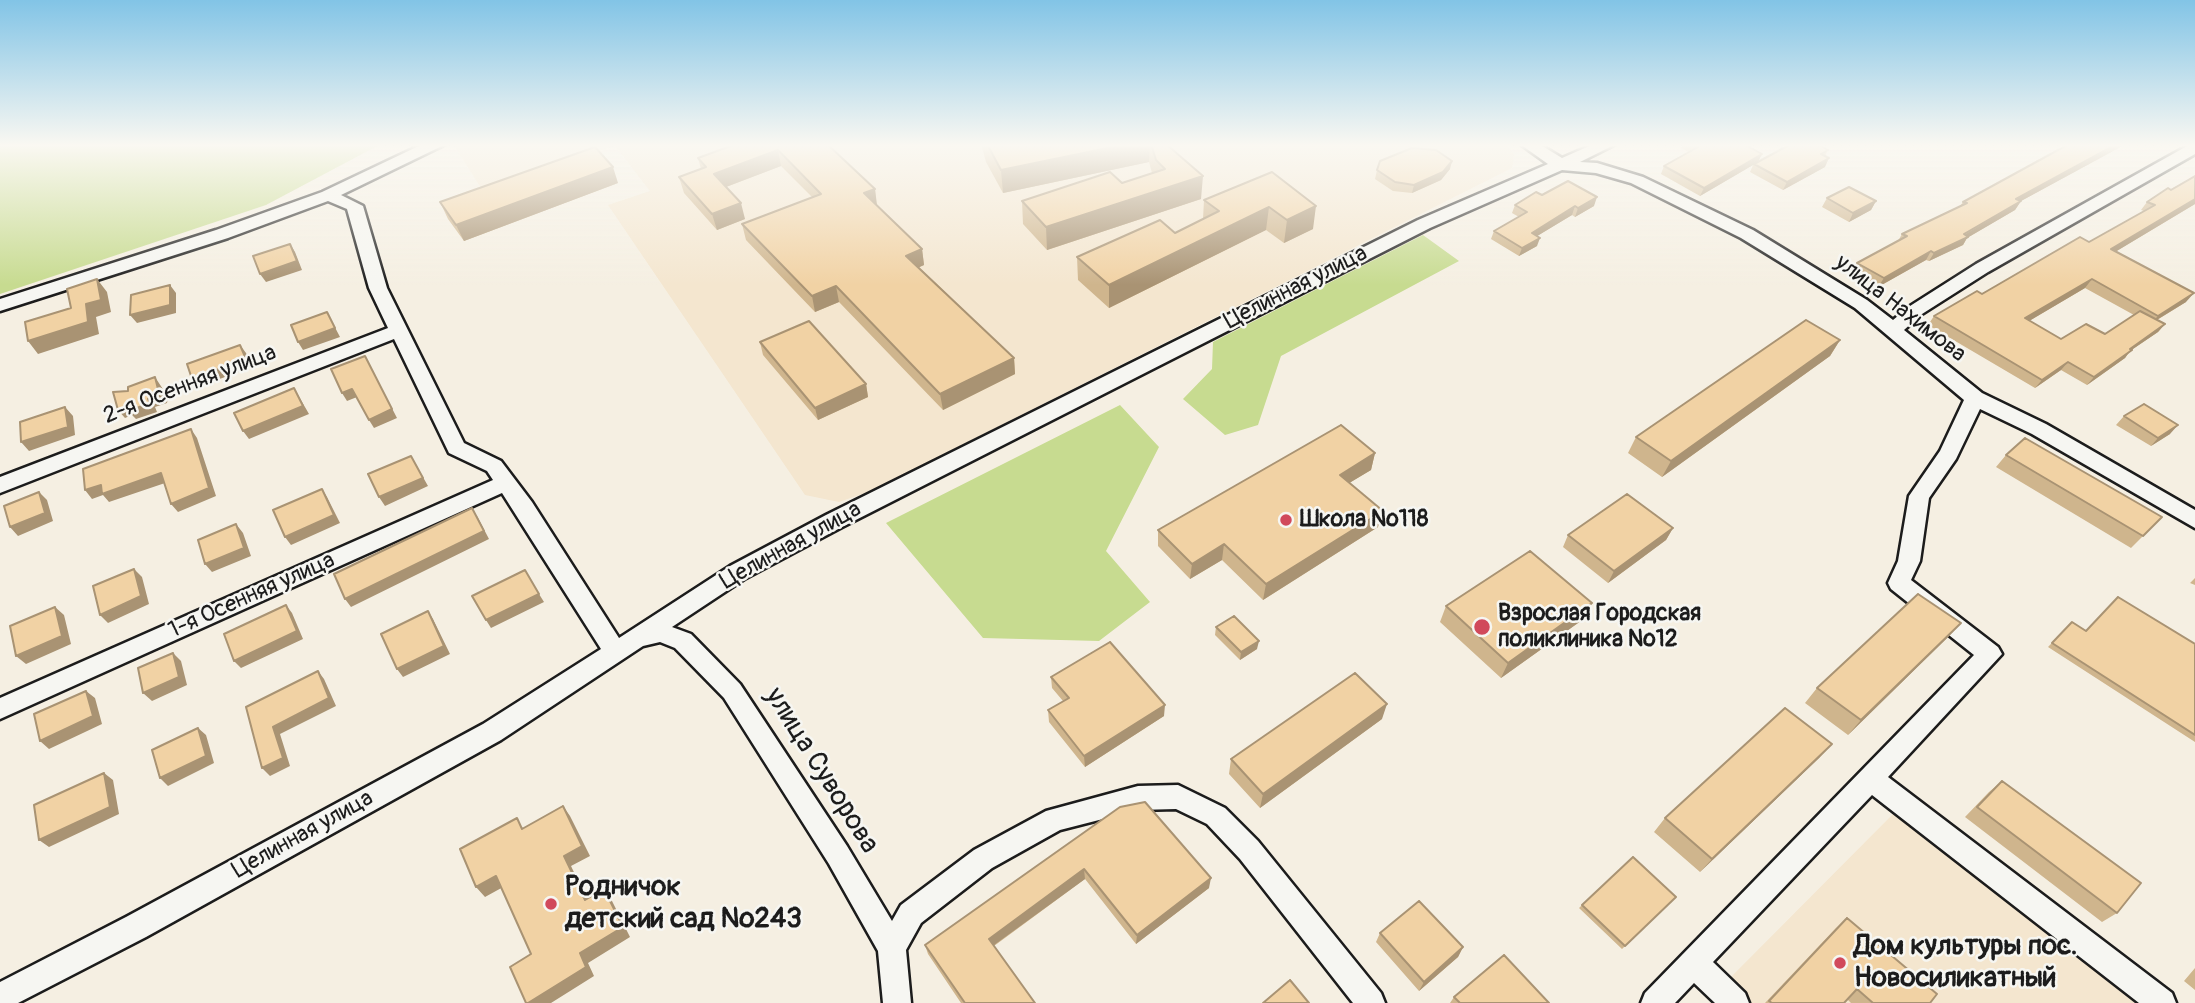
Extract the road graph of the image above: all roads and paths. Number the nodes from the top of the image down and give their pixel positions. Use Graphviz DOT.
graph roads {
  1 [pos="336,191"];
  2 [pos="1502,191"];
  3 [pos="1657,191"];
  4 [pos="2119,191"];
  5 [pos="328,195"];
  6 [pos="0,305"];
  7 [pos="397,331"];
  8 [pos="1892,331"];
  9 [pos="1975,398"];
  10 [pos="505,483"];
  11 [pos="0,485"];
  12 [pos="2195,520"];
  13 [pos="622,645"];
  14 [pos="0,709"];
  15 [pos="1871,779"];
  16 [pos="892,948"];
  17 [pos="1695,964"];
  18 [pos="0,997"];
  19 [pos="897,1003"];
  20 [pos="1371,1003"];
  21 [pos="1656,1003"];
  22 [pos="1735,1003"];
  23 [pos="2162,1003"];
  1 -- 5 [label="street"];
  2 -- 13 [label="street, Целинная улица"];
  3 -- 8 [label="street, улица Нахимова"];
  4 -- 8 [label="street"];
  5 -- 6 [label="street"];
  5 -- 7 [label="street"];
  7 -- 10 [label="street"];
  7 -- 11 [label="street, 2-я Осенняя улица"];
  8 -- 9 [label="street, улица Нахимова"];
  9 -- 12 [label="street, улица Нахимова"];
  9 -- 15 [label="street"];
  10 -- 13 [label="street"];
  10 -- 14 [label="street, 1-я Осенняя улица"];
  13 -- 16 [label="street, улица Суворова"];
  13 -- 18 [label="street, Целинная улица"];
  15 -- 17 [label="street"];
  15 -- 23 [label="street"];
  16 -- 19 [label="street, улица Суворова"];
  16 -- 20 [label="street"];
  17 -- 21 [label="street"];
  17 -- 22 [label="street"];
}
